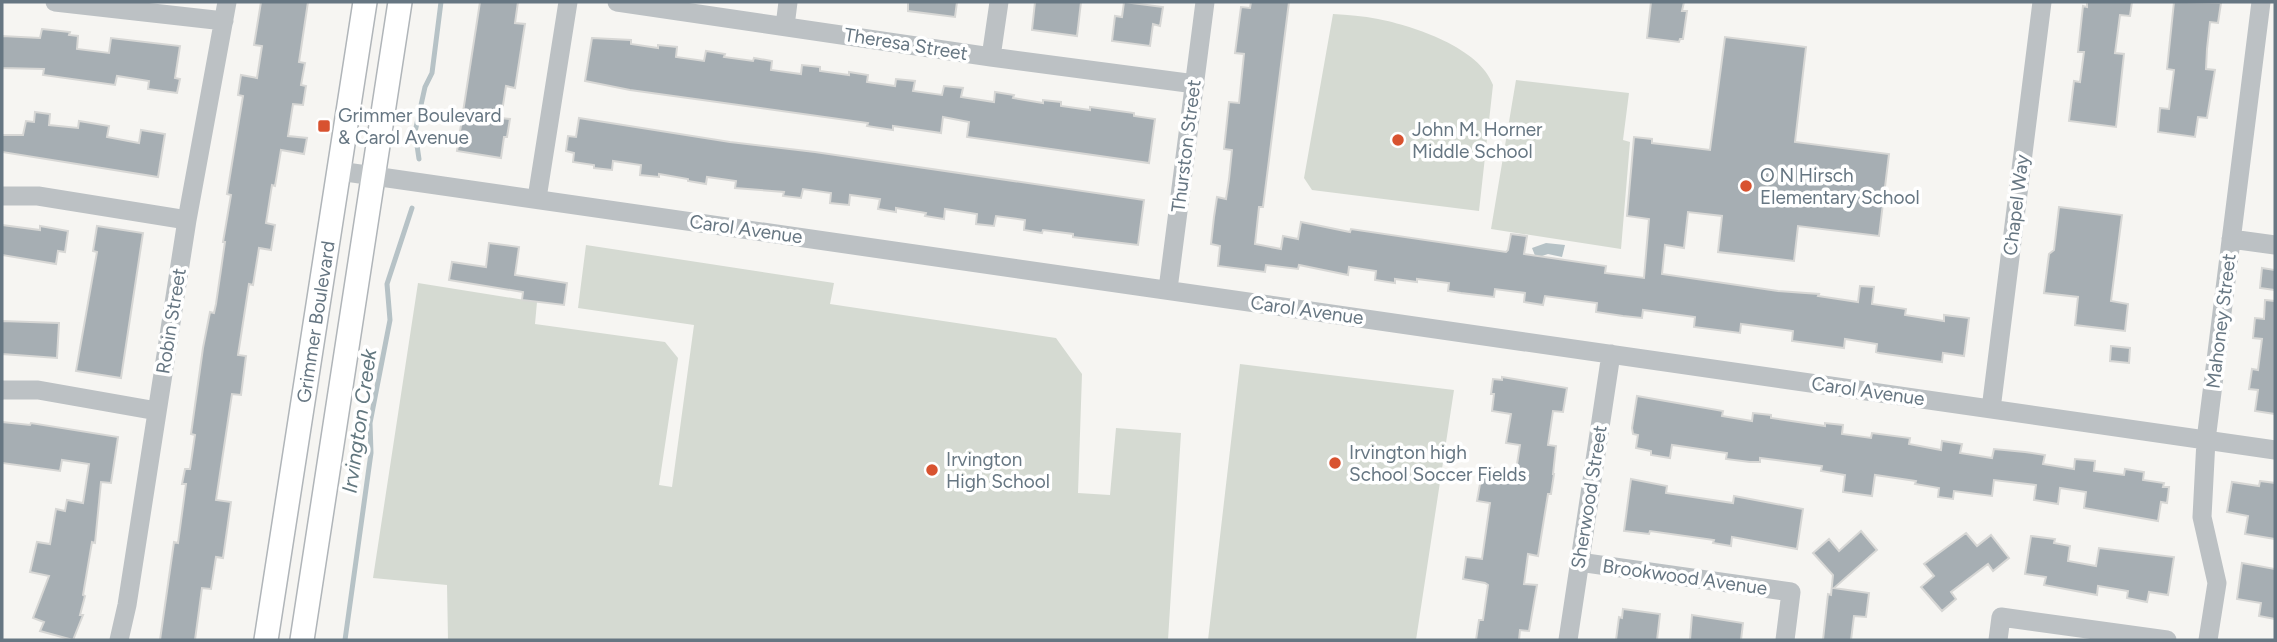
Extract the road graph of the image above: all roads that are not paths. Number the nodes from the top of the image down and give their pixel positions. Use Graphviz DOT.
graph roads {
  1 [pos="55,2"];
  2 [pos="227,2"];
  3 [pos="365,2"];
  4 [pos="400,2"];
  5 [pos="568,2"];
  6 [pos="617,2"];
  7 [pos="788,2"];
  8 [pos="999,2"];
  9 [pos="1205,2"];
  10 [pos="2042,2"];
  11 [pos="2261,2"];
  12 [pos="224,22"];
  13 [pos="785,26"];
  14 [pos="991,57"];
  15 [pos="1195,84"];
  16 [pos="339,171"];
  17 [pos="374,176"];
  18 [pos="2,196"];
  19 [pos="537,198"];
  20 [pos="187,220"];
  21 [pos="2231,239"];
  22 [pos="2275,245"];
  23 [pos="1168,289"];
  24 [pos="1611,354"];
  25 [pos="2,390"];
  26 [pos="1991,409"];
  27 [pos="158,411"];
  28 [pos="2206,440"];
  29 [pos="2275,450"];
  30 [pos="1579,562"];
  31 [pos="119,640"];
  32 [pos="266,640"];
  33 [pos="302,640"];
  34 [pos="1568,640"];
  35 [pos="1785,640"];
  36 [pos="1998,640"];
  37 [pos="2167,640"];
  38 [pos="2208,640"];
  1 -- 12 [label="street"];
  2 -- 12 [label="street, Robin Street"];
  3 -- 16 [label="main road, Grimmer Boulevard"];
  4 -- 17 [label="main road, Grimmer Boulevard"];
  5 -- 19 [label="street"];
  6 -- 13 [label="street, Theresa Street"];
  7 -- 13 [label="street"];
  8 -- 14 [label="street"];
  9 -- 15 [label="street, Thurston Street"];
  10 -- 26 [label="street, Chapel Way"];
  11 -- 21 [label="street, Mahoney Street"];
  12 -- 20 [label="street, Robin Street"];
  13 -- 14 [label="street, Theresa Street"];
  14 -- 15 [label="street, Theresa Street"];
  15 -- 23 [label="street, Thurston Street"];
  16 -- 17 [label="street, Carol Avenue"];
  16 -- 32 [label="main road, Grimmer Boulevard"];
  17 -- 19 [label="street, Carol Avenue"];
  17 -- 33 [label="main road, Grimmer Boulevard"];
  18 -- 20 [label="street"];
  19 -- 23 [label="street, Carol Avenue"];
  20 -- 27 [label="street, Robin Street"];
  21 -- 22 [label="street"];
  21 -- 28 [label="street, Mahoney Street"];
  23 -- 24 [label="street, Carol Avenue"];
  24 -- 26 [label="street, Carol Avenue"];
  24 -- 30 [label="street, Sherwood Street"];
  25 -- 27 [label="street"];
  26 -- 28 [label="street, Carol Avenue"];
  27 -- 31 [label="street, Robin Street"];
  28 -- 29 [label="street, Carol Avenue"];
  28 -- 38 [label="street, Mahoney Street"];
  30 -- 34 [label="street, Sherwood Street"];
  30 -- 35 [label="street, Brookwood Avenue"];
  36 -- 37 [label="street"];
}
